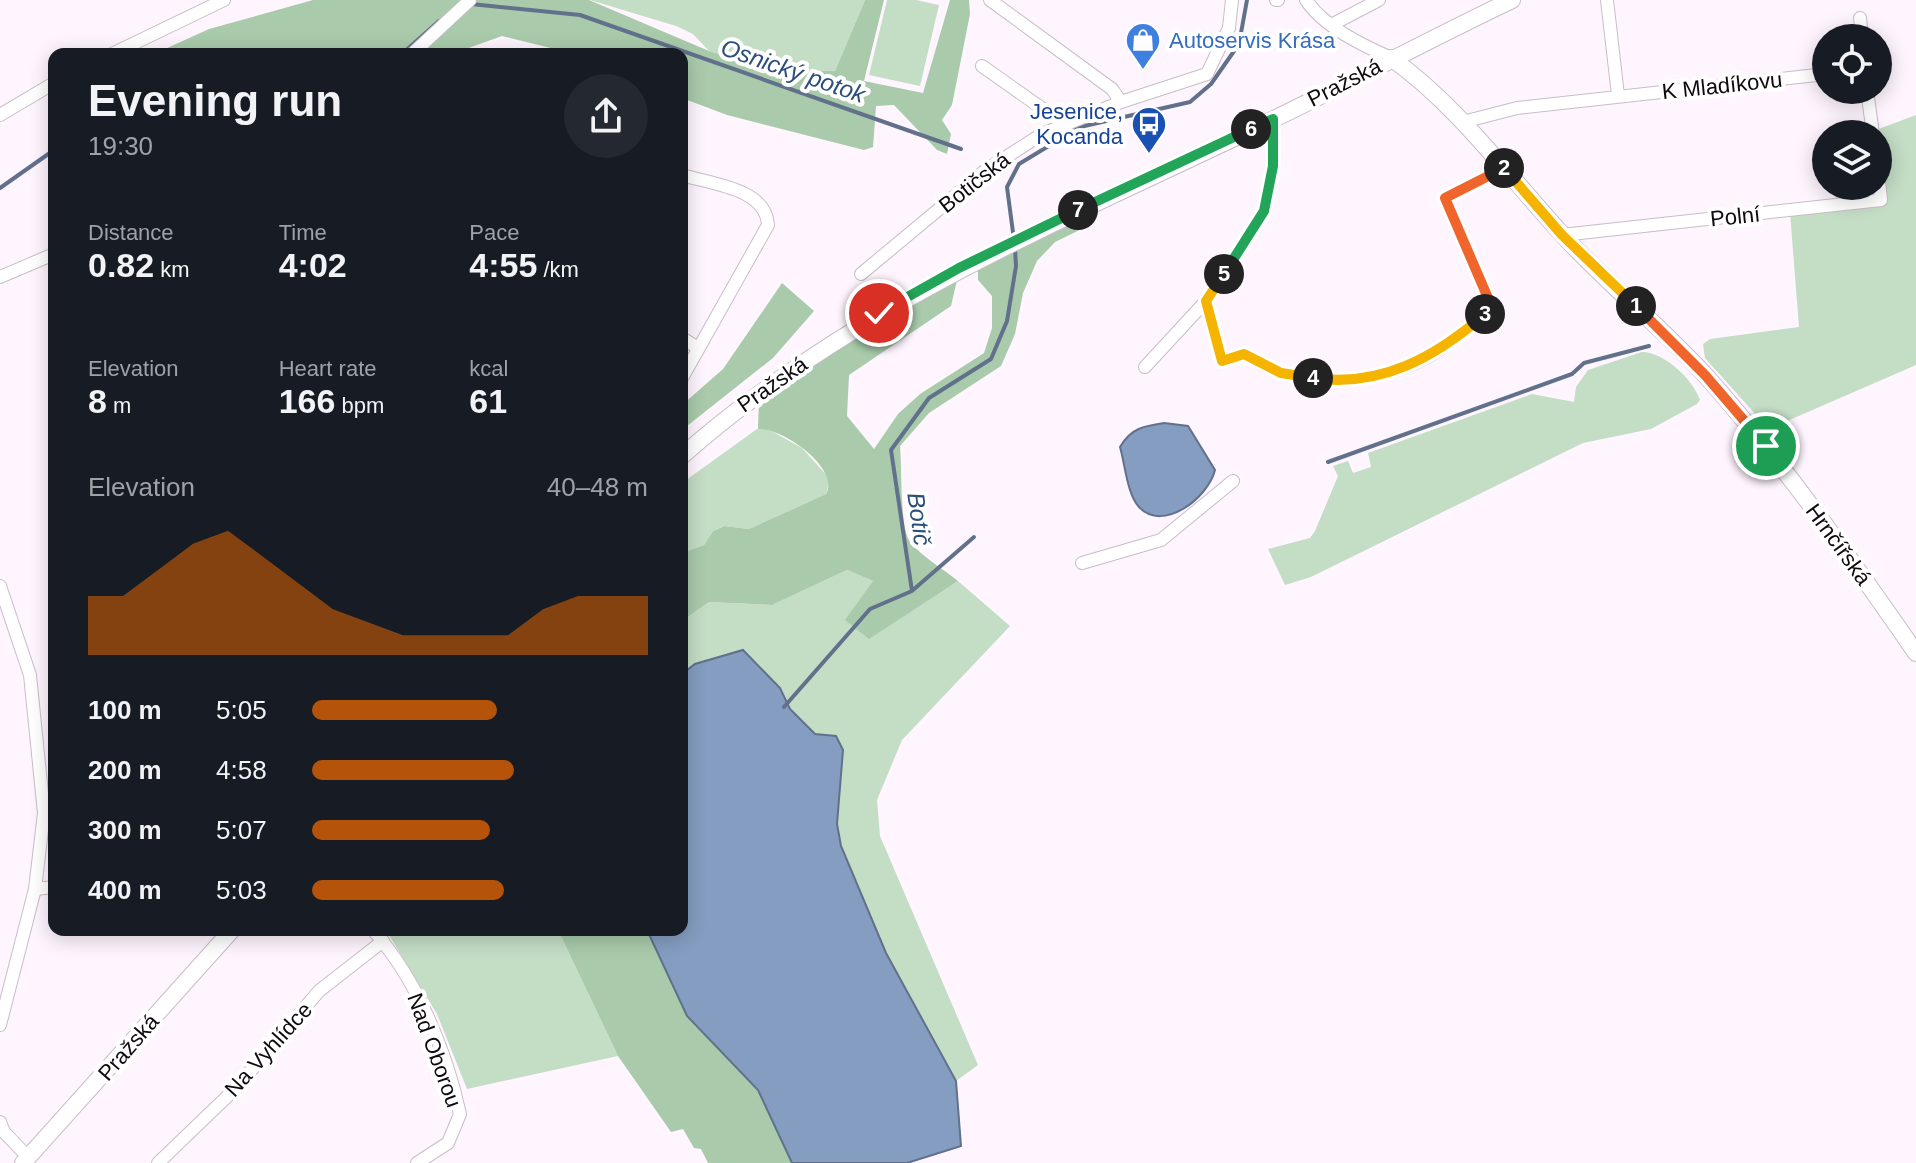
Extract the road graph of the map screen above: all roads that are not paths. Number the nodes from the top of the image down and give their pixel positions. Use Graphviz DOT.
graph roads {
  1 [pos="470,0"];
  2 [pos="990,0"];
  3 [pos="1232,0"];
  4 [pos="1306,0"];
  5 [pos="1379,0"];
  6 [pos="1512,0"];
  7 [pos="1607,0"];
  8 [pos="217,1"];
  9 [pos="1860,18"];
  10 [pos="1333,24"];
  11 [pos="1861,24"];
  12 [pos="124,48"];
  13 [pos="418,48"];
  14 [pos="1391,58"];
  15 [pos="982,66"];
  16 [pos="1812,75"];
  17 [pos="48,87"];
  18 [pos="1618,95"];
  19 [pos="1121,102"];
  20 [pos="0,115"];
  21 [pos="1273,119"];
  22 [pos="1463,122"];
  23 [pos="1064,124"];
  24 [pos="1504,168"];
  25 [pos="688,177"];
  26 [pos="1881,200"];
  27 [pos="1562,235"];
  28 [pos="48,257"];
  29 [pos="861,274"];
  30 [pos="0,277"];
  31 [pos="1206,301"];
  32 [pos="688,342"];
  33 [pos="698,348"];
  34 [pos="688,367"];
  35 [pos="1145,367"];
  36 [pos="688,451"];
  37 [pos="1233,481"];
  38 [pos="1082,563"];
  39 [pos="0,586"];
  40 [pos="1916,653"];
  41 [pos="48,888"];
  42 [pos="35,889"];
  43 [pos="227,936"];
  44 [pos="378,936"];
  45 [pos="383,941"];
  46 [pos="0,1025"];
  47 [pos="0,1122"];
  48 [pos="26,1160"];
  49 [pos="158,1163"];
  50 [pos="417,1163"];
  1 -- 13 [label="street"];
  2 -- 19 [label="street"];
  3 -- 19 [label="street, Botičská"];
  4 -- 10 [label="street"];
  5 -- 10 [label="street"];
  6 -- 14 [label="main road, Pražská"];
  7 -- 18 [label="street"];
  8 -- 12 [label="street"];
  9 -- 11 [label="street"];
  10 -- 14 [label="street"];
  14 -- 21 [label="main road, Pražská"];
  14 -- 22 [label="main road, Hrnčířská"];
  15 -- 23 [label="street"];
  16 -- 18 [label="street, K Mladíkovu"];
  17 -- 20 [label="street"];
  18 -- 22 [label="street, K Mladíkovu"];
  19 -- 23 [label="street, Botičská"];
  21 -- 31 [label="street"];
  21 -- 36 [label="main road, Pražská"];
  22 -- 24 [label="main road, Hrnčířská"];
  23 -- 29 [label="street, Botičská"];
  24 -- 27 [label="main road, Hrnčířská"];
  24 -- 31 [label="street"];
  25 -- 33 [label="street"];
  26 -- 27 [label="street, Polní"];
  27 -- 40 [label="main road, Hrnčířská"];
  28 -- 30 [label="street"];
  31 -- 35 [label="street"];
  32 -- 33 [label="street"];
  33 -- 34 [label="street"];
  37 -- 38 [label="street"];
  39 -- 42 [label="street"];
  41 -- 42 [label="street"];
  42 -- 46 [label="street"];
  43 -- 48 [label="main road, Pražská"];
  44 -- 45 [label="street, Nad Oborou"];
  45 -- 49 [label="street, Na Vyhlídce"];
  45 -- 50 [label="street, Nad Oborou"];
  47 -- 48 [label="street"];
}
